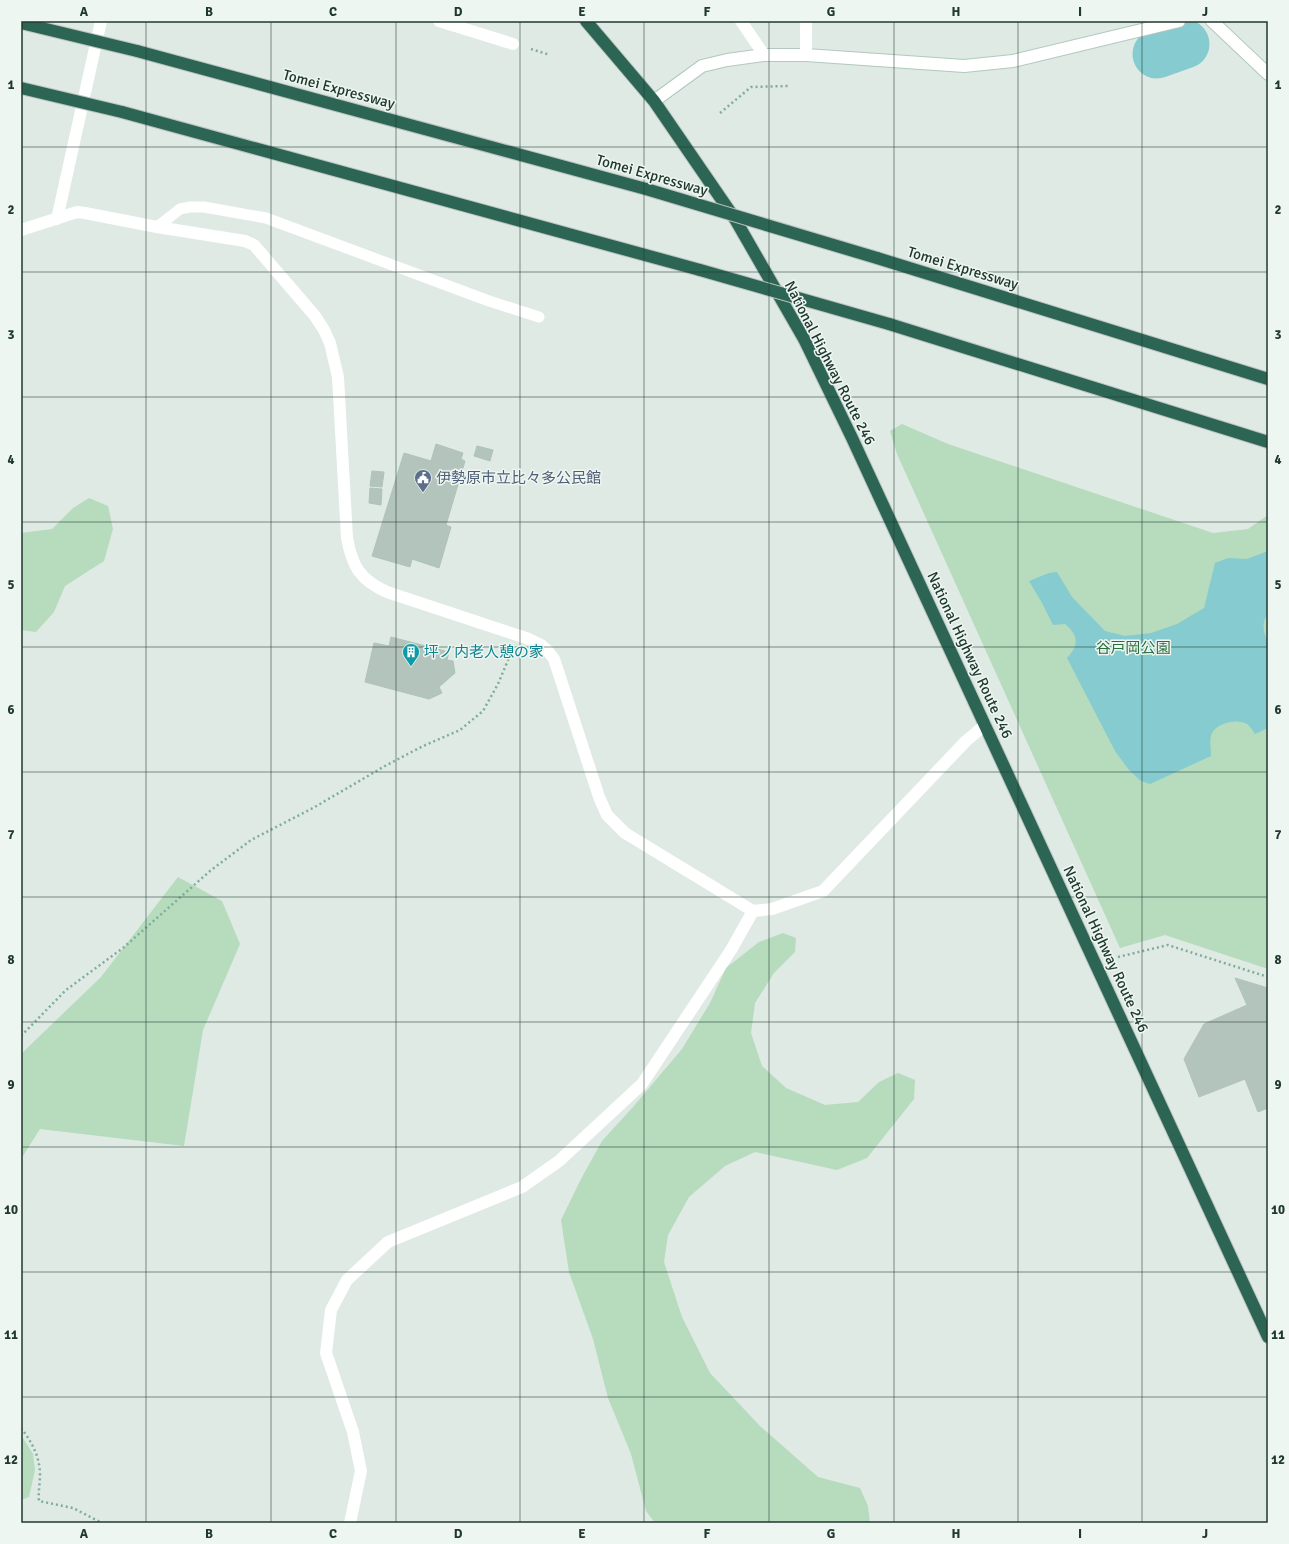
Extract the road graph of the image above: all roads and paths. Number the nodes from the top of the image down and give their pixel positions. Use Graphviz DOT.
graph roads {
  1 [pos="101,21"];
  2 [pos="439,21"];
  3 [pos="586,21"];
  4 [pos="741,21"];
  5 [pos="806,21"];
  6 [pos="1178,21"];
  7 [pos="1212,21"];
  8 [pos="21,23"];
  9 [pos="513,44"];
  10 [pos="764,55"];
  11 [pos="806,55"];
  12 [pos="1268,74"];
  13 [pos="790,86"];
  14 [pos="21,88"];
  15 [pos="654,101"];
  16 [pos="720,112"];
  17 [pos="57,218"];
  18 [pos="156,227"];
  19 [pos="21,230"];
  20 [pos="539,317"];
  21 [pos="1268,379"];
  22 [pos="1268,442"];
  23 [pos="519,635"];
  24 [pos="985,725"];
  25 [pos="753,911"];
  26 [pos="1118,957"];
  27 [pos="1268,977"];
  28 [pos="21,1036"];
  29 [pos="1268,1337"];
  30 [pos="21,1428"];
  31 [pos="102,1523"];
  32 [pos="350,1523"];
  1 -- 17 [label="street"];
  2 -- 9 [label="street"];
  3 -- 15 [label="highway, National Highway Route 246"];
  4 -- 10 [label="street"];
  5 -- 11 [label="street"];
  6 -- 11 [label="street"];
  7 -- 12 [label="street"];
  8 -- 21 [label="highway, Tomei Expressway, bridge"];
  10 -- 11 [label="street"];
  10 -- 15 [label="street"];
  13 -- 16 [label="path"];
  14 -- 22 [label="highway, bridge"];
  15 -- 24 [label="highway, National Highway Route 246"];
  17 -- 18 [label="street"];
  17 -- 19 [label="street"];
  18 -- 20 [label="lane"];
  18 -- 23 [label="street"];
  23 -- 25 [label="street"];
  23 -- 28 [label="path"];
  24 -- 25 [label="street"];
  24 -- 29 [label="highway, National Highway Route 246"];
  25 -- 32 [label="street"];
  26 -- 27 [label="path"];
  30 -- 31 [label="path"];
}
